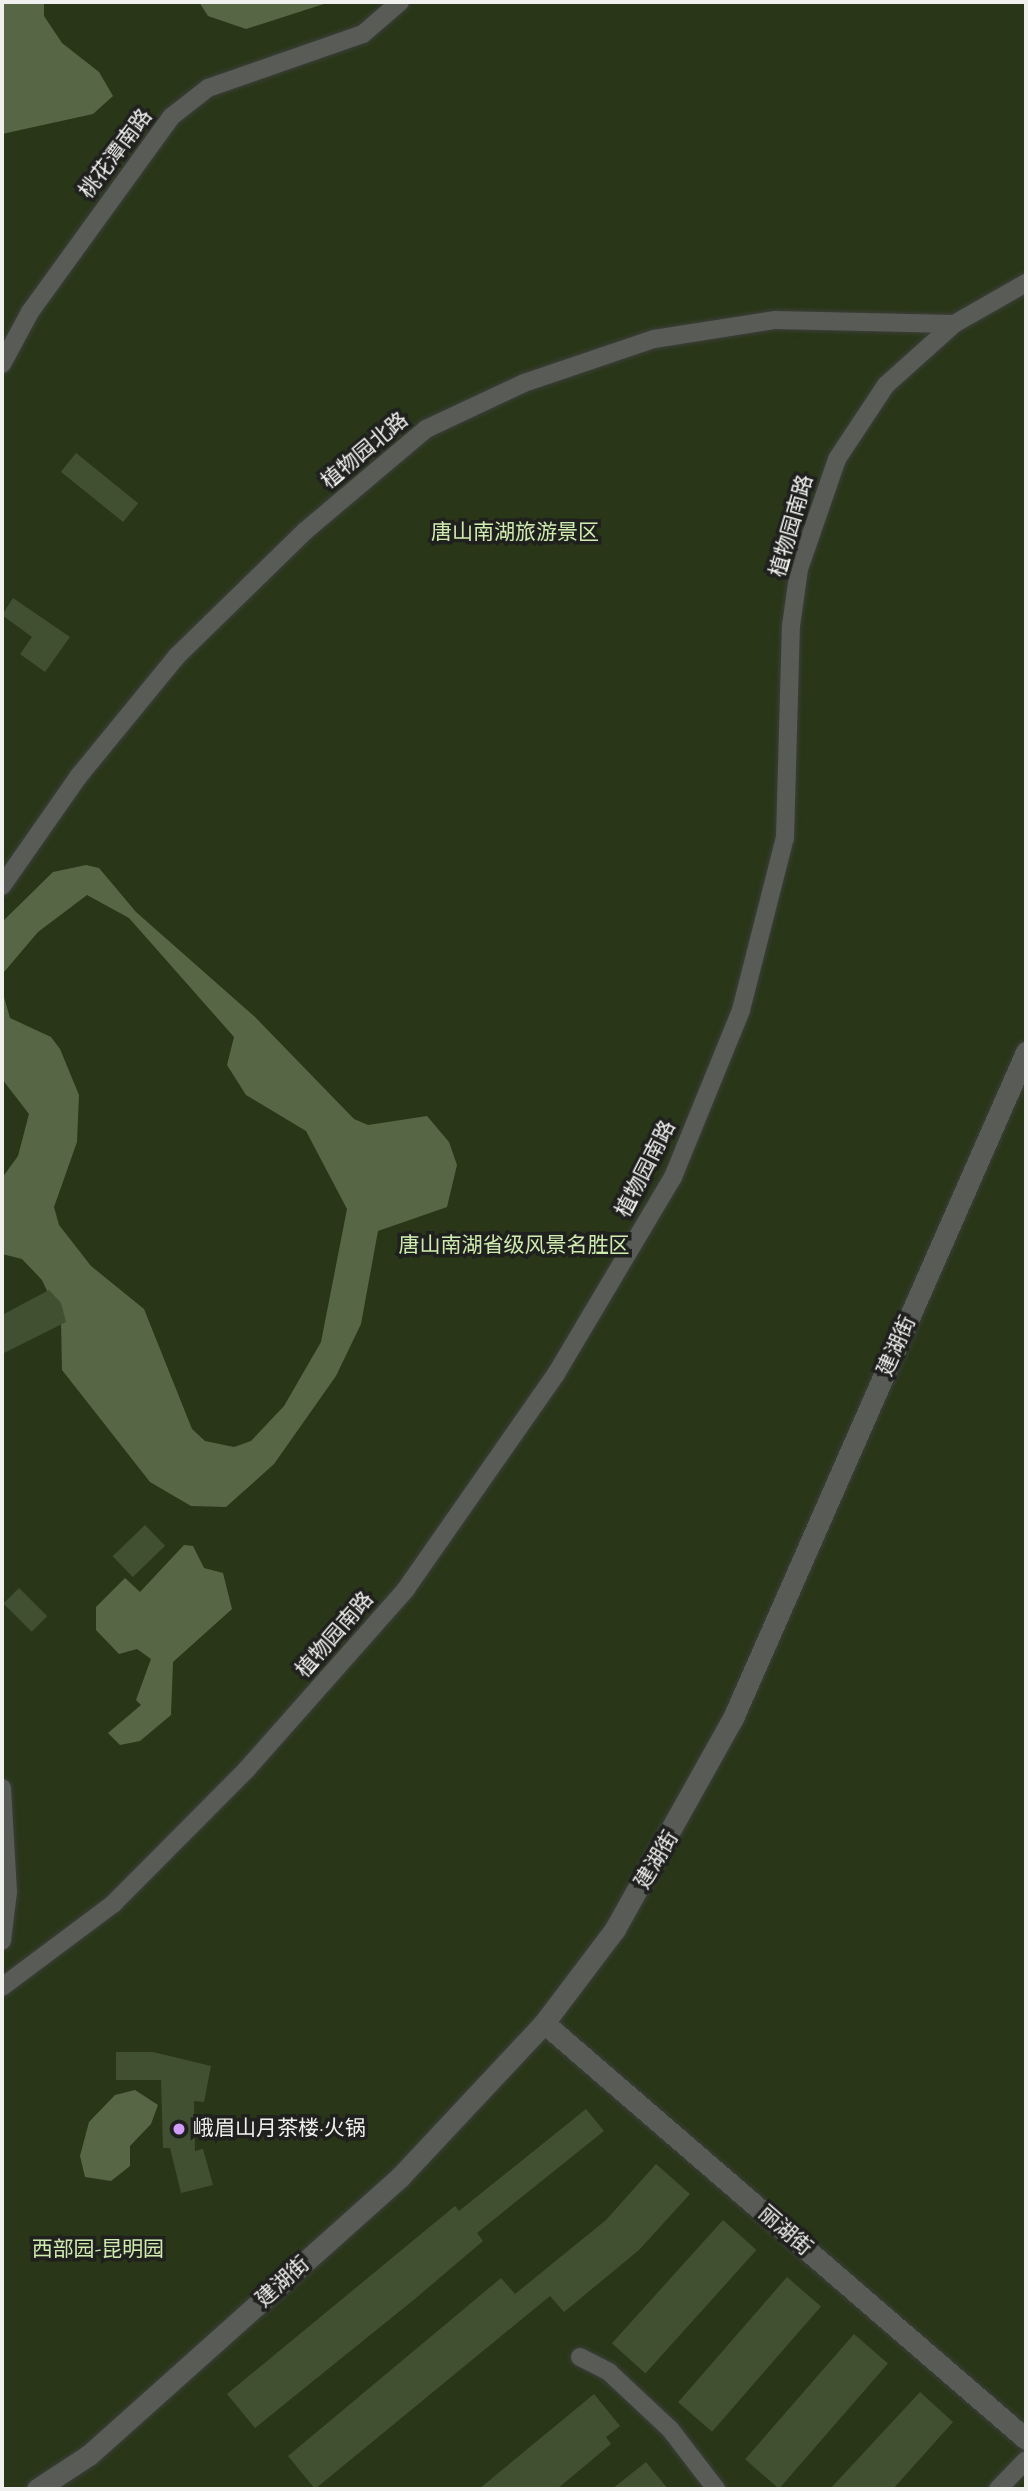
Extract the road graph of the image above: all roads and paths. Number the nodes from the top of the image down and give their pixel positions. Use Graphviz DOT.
graph roads {
  1 [pos="400,2"];
  2 [pos="1026,283"];
  3 [pos="954,324"];
  4 [pos="2,364"];
  5 [pos="2,886"];
  6 [pos="1026,1052"];
  7 [pos="2,1788"];
  8 [pos="2,1941"];
  9 [pos="2,1987"];
  10 [pos="544,2023"];
  11 [pos="580,2357"];
  12 [pos="1026,2439"];
  13 [pos="1026,2460"];
  14 [pos="37,2489"];
  15 [pos="716,2489"];
  16 [pos="998,2489"];
  1 -- 4 [label="street, 桃花潭南路"];
  2 -- 3 [label="street, 植物园南路"];
  3 -- 5 [label="street, 植物园北路"];
  3 -- 9 [label="street, 植物园南路"];
  6 -- 10 [label="street, 建湖街"];
  7 -- 8 [label="street"];
  10 -- 12 [label="street, 丽湖街"];
  10 -- 14 [label="street, 建湖街"];
  11 -- 15 [label="street"];
  13 -- 16 [label="street"];
}
